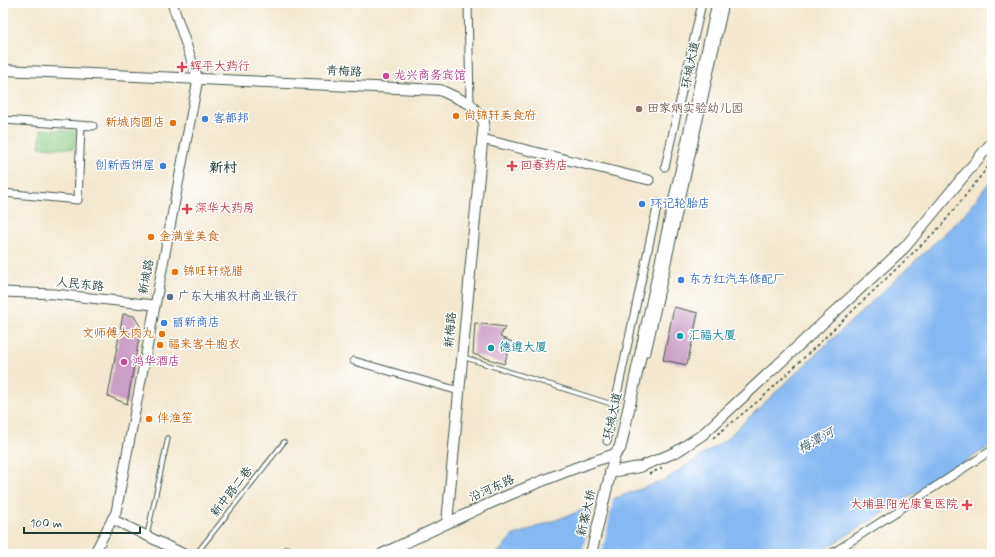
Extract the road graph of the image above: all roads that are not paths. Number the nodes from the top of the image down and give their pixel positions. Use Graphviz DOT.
graph roads {
  1 [pos="172,3"];
  2 [pos="468,3"];
  3 [pos="702,3"];
  4 [pos="713,3"];
  5 [pos="718,3"];
  6 [pos="725,3"];
  7 [pos="3,70"];
  8 [pos="198,79"];
  9 [pos="470,104"];
  10 [pos="3,122"];
  11 [pos="81,126"];
  12 [pos="93,126"];
  13 [pos="482,139"];
  14 [pos="992,142"];
  15 [pos="665,167"];
  16 [pos="649,180"];
  17 [pos="3,193"];
  18 [pos="658,203"];
  19 [pos="3,292"];
  20 [pos="154,305"];
  21 [pos="462,356"];
  22 [pos="354,361"];
  23 [pos="459,392"];
  24 [pos="615,404"];
  25 [pos="168,438"];
  26 [pos="607,441"];
  27 [pos="284,442"];
  28 [pos="626,444"];
  29 [pos="992,450"];
  30 [pos="615,454"];
  31 [pos="609,475"];
  32 [pos="112,520"];
  33 [pos="447,523"];
  34 [pos="147,536"];
  35 [pos="287,548"];
  36 [pos="94,554"];
  37 [pos="184,554"];
  38 [pos="196,554"];
  39 [pos="302,554"];
  40 [pos="382,554"];
  41 [pos="591,554"];
  42 [pos="831,554"];
  1 -- 8 [label="street, 新城路"];
  2 -- 9 [label="street"];
  3 -- 15 [label="street"];
  4 -- 30 [label="main road, 环城大道"];
  5 -- 30 [label="main road, 环城大道"];
  6 -- 28 [label="street"];
  7 -- 8 [label="main road, 青梅路"];
  8 -- 9 [label="main road, 青梅路"];
  8 -- 20 [label="street, 新城路"];
  9 -- 13 [label="main road, 青梅路"];
  10 -- 11 [label="street"];
  11 -- 12 [label="street"];
  11 -- 17 [label="street"];
  13 -- 16 [label="street"];
  13 -- 21 [label="main road, 新梅路"];
  14 -- 31 [label="main road"];
  18 -- 24 [label="street"];
  19 -- 20 [label="street, 人民东路"];
  20 -- 32 [label="street, 新城路"];
  21 -- 23 [label="main road, 新梅路"];
  21 -- 24 [label="lane"];
  22 -- 23 [label="street"];
  23 -- 33 [label="main road, 新梅路"];
  24 -- 26 [label="street"];
  25 -- 34 [label="lane"];
  27 -- 38 [label="lane, 新中路二巷"];
  29 -- 42 [label="street"];
  30 -- 31 [label="main road, 新寨大桥"];
  30 -- 33 [label="main road, 沿河东路"];
  31 -- 41 [label="main road, 新寨大桥"];
  32 -- 34 [label="street"];
  32 -- 36 [label="street, 新城路"];
  33 -- 40 [label="main road, 沿河东路"];
  34 -- 37 [label="street"];
  35 -- 39 [label="lane"];
}
